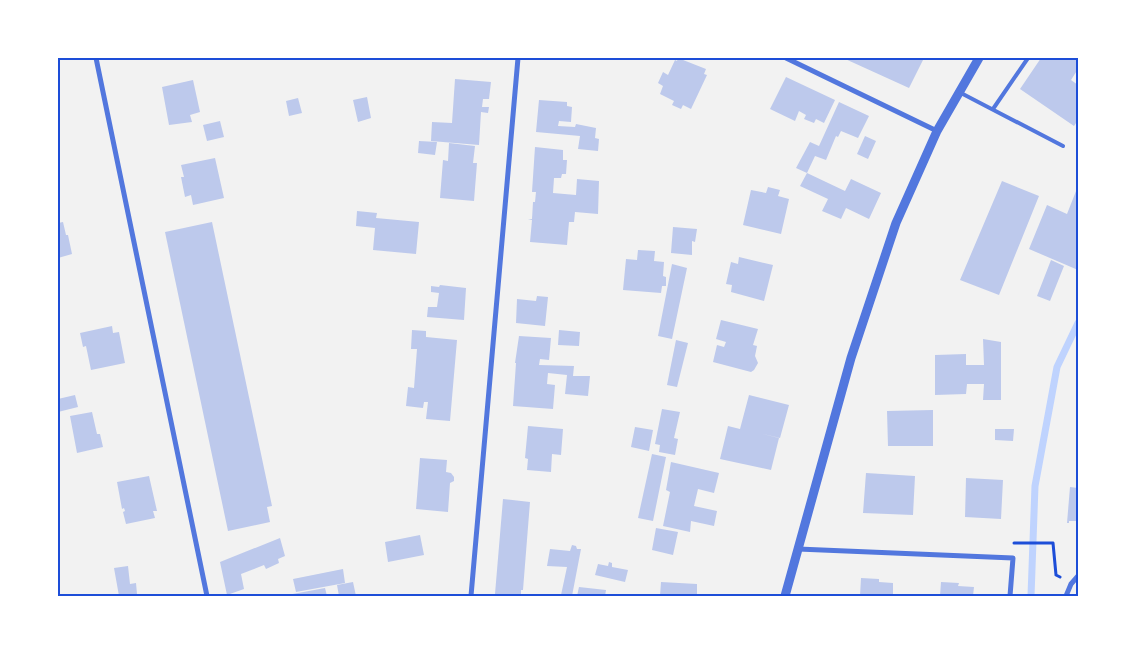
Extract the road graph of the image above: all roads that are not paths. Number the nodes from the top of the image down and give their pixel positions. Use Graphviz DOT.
graph roads {
  1 [pos="96,58"];
  2 [pos="518,58"];
  3 [pos="786,58"];
  4 [pos="979,58"];
  5 [pos="1028,58"];
  6 [pos="960,92"];
  7 [pos="993,109"];
  8 [pos="937,131"];
  9 [pos="1063,146"];
  10 [pos="798,549"];
  11 [pos="1078,576"];
  12 [pos="207,596"];
  13 [pos="471,596"];
  14 [pos="785,596"];
  15 [pos="1010,596"];
  16 [pos="1066,596"];
  1 -- 12 [label="street"];
  2 -- 13 [label="street"];
  3 -- 8 [label="street"];
  4 -- 6 [label="street"];
  5 -- 7 [label="lane"];
  6 -- 7 [label="lane"];
  6 -- 8 [label="street"];
  7 -- 9 [label="lane"];
  8 -- 10 [label="street"];
  10 -- 14 [label="street"];
  10 -- 15 [label="street"];
  11 -- 16 [label="street"];
}
